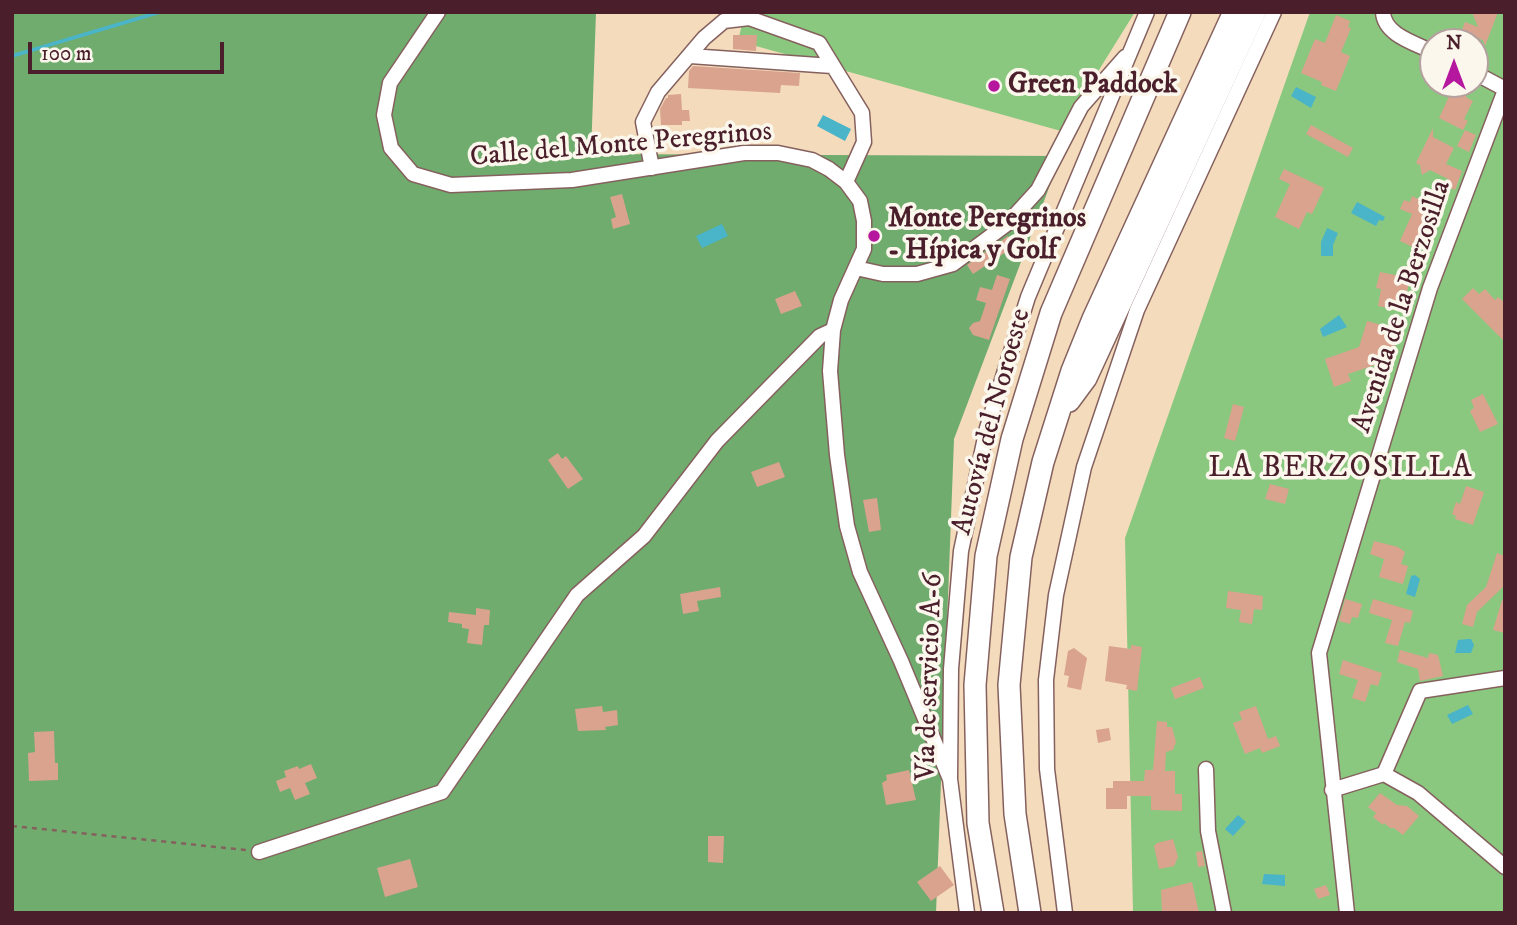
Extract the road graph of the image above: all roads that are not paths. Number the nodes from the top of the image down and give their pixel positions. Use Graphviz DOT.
graph roads {
  1 [pos="438,12"];
  2 [pos="1147,12"];
  3 [pos="1180,12"];
  4 [pos="1234,12"];
  5 [pos="1255,12"];
  6 [pos="1275,12"];
  7 [pos="1383,12"];
  8 [pos="1135,45"];
  9 [pos="1419,45"];
  10 [pos="690,56"];
  11 [pos="832,66"];
  12 [pos="1489,81"];
  13 [pos="1505,89"];
  14 [pos="652,168"];
  15 [pos="846,182"];
  16 [pos="856,268"];
  17 [pos="833,330"];
  18 [pos="1055,419"];
  19 [pos="1504,677"];
  20 [pos="1206,769"];
  21 [pos="1384,774"];
  22 [pos="950,779"];
  23 [pos="1332,790"];
  24 [pos="259,852"];
  25 [pos="1505,867"];
  26 [pos="967,913"];
  27 [pos="993,913"];
  28 [pos="1030,913"];
  29 [pos="1065,913"];
  30 [pos="1224,913"];
  31 [pos="1346,913"];
  1 -- 14 [label="street, Calle del Monte Peregrinos"];
  2 -- 8 [label="street, Vía de servicio A-6"];
  3 -- 27 [label="highway, Autovía del Noroeste"];
  4 -- 18 [label="highway, Autovía del Noroeste"];
  5 -- 18 [label="highway"];
  6 -- 29 [label="street"];
  7 -- 9 [label="street"];
  8 -- 16 [label="street"];
  8 -- 22 [label="street, Vía de servicio A-6"];
  10 -- 11 [label="street"];
  10 -- 11 [label="street"];
  10 -- 14 [label="street"];
  11 -- 15 [label="street"];
  12 -- 13 [label="street"];
  13 -- 23 [label="street, Avenida de la Berzosilla"];
  14 -- 15 [label="street, Calle del Monte Peregrinos"];
  15 -- 16 [label="street, Calle del Monte Peregrinos"];
  16 -- 17 [label="street, Calle del Monte Peregrinos"];
  17 -- 22 [label="street, Calle del Monte Peregrinos"];
  17 -- 24 [label="street"];
  18 -- 28 [label="highway, Autovía del Noroeste"];
  19 -- 21 [label="street"];
  20 -- 30 [label="street"];
  21 -- 23 [label="street"];
  21 -- 25 [label="street"];
  22 -- 26 [label="street, Vía de servicio A-6"];
  23 -- 31 [label="street, Avenida de la Berzosilla"];
}
